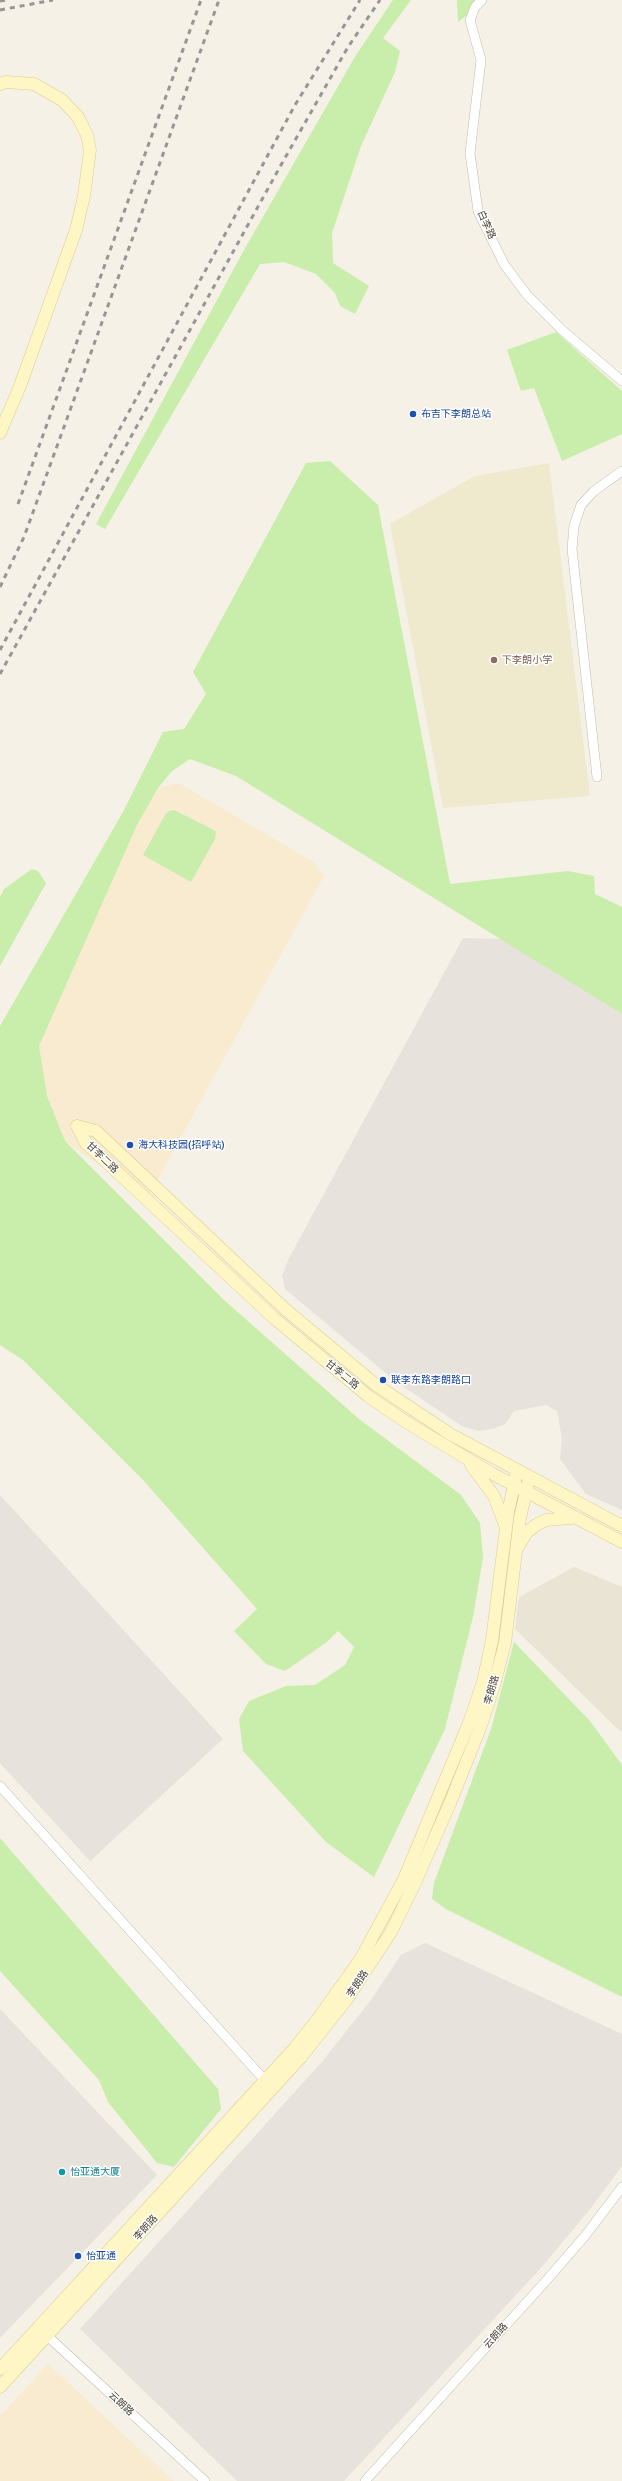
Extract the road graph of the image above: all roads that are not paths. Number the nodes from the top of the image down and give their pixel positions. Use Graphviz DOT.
graph roads {
  1 [pos="482,0"];
  2 [pos="0,84"];
  3 [pos="622,381"];
  4 [pos="0,433"];
  5 [pos="622,471"];
  6 [pos="598,777"];
  7 [pos="458,1454"];
  8 [pos="517,1472"];
  9 [pos="528,1478"];
  10 [pos="514,1486"];
  11 [pos="526,1492"];
  12 [pos="574,1518"];
  13 [pos="622,1526"];
  14 [pos="506,1532"];
  15 [pos="622,1542"];
  16 [pos="516,1552"];
  17 [pos="0,1786"];
  18 [pos="269,2084"];
  19 [pos="622,2187"];
  20 [pos="43,2331"];
  21 [pos="0,2369"];
  22 [pos="0,2387"];
  23 [pos="204,2481"];
  24 [pos="365,2481"];
  1 -- 3 [label="street, 白李路"];
  2 -- 4 [label="street"];
  5 -- 6 [label="street"];
  7 -- 8 [label="street, 甘李二路"];
  7 -- 10 [label="street, 甘李二路"];
  7 -- 14 [label="street"];
  8 -- 9 [label="street, 甘李二路"];
  8 -- 10 [label="street, 李朗路"];
  9 -- 11 [label="street, 李朗路"];
  9 -- 13 [label="street, 甘李二路"];
  10 -- 11 [label="street, 甘李二路"];
  10 -- 14 [label="street, 李朗路"];
  11 -- 12 [label="street, 甘李二路"];
  11 -- 16 [label="street, 李朗路"];
  12 -- 15 [label="street, 甘李二路"];
  12 -- 16 [label="street"];
  14 -- 18 [label="street, 李朗路"];
  16 -- 18 [label="street, 李朗路"];
  17 -- 18 [label="street"];
  18 -- 20 [label="street, 李朗路"];
  19 -- 24 [label="street, 云朗路"];
  20 -- 21 [label="street, 李朗路"];
  20 -- 22 [label="street, 李朗路"];
  20 -- 23 [label="street, 云朗路"];
}
